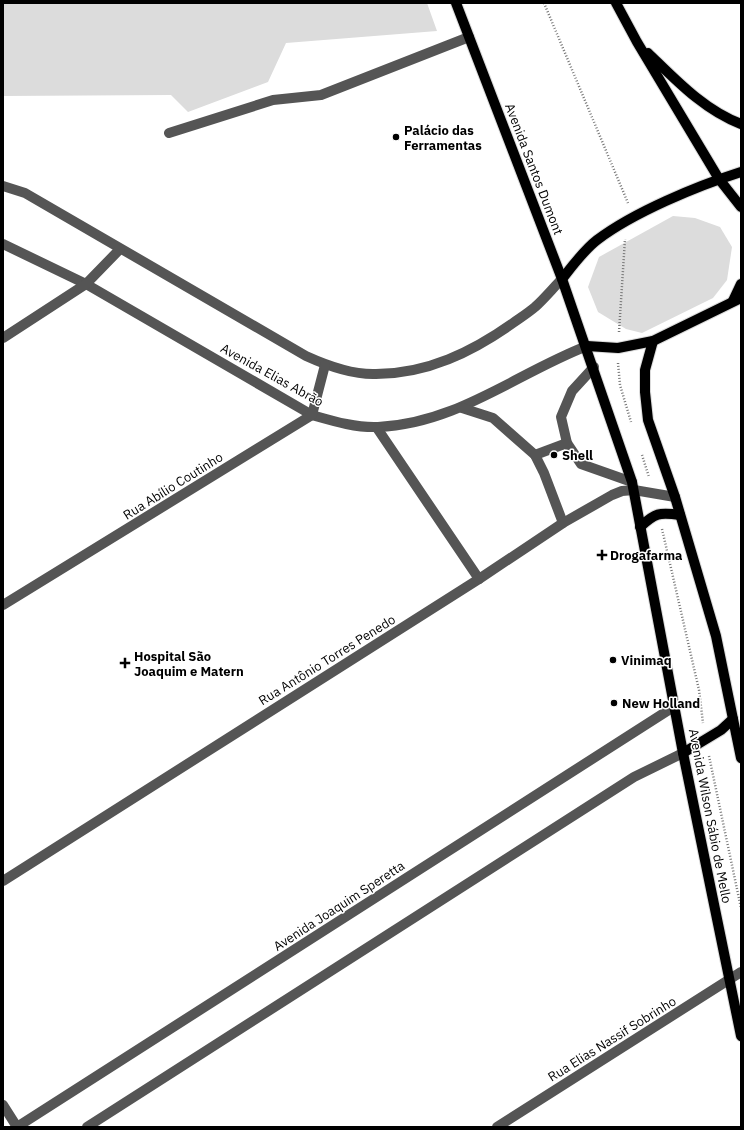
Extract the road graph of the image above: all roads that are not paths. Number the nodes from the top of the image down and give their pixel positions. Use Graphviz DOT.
graph roads {
  1 [pos="456,3"];
  2 [pos="616,3"];
  3 [pos="469,37"];
  4 [pos="637,42"];
  5 [pos="741,124"];
  6 [pos="169,133"];
  7 [pos="741,172"];
  8 [pos="719,179"];
  9 [pos="3,186"];
  10 [pos="741,207"];
  11 [pos="3,244"];
  12 [pos="120,248"];
  13 [pos="562,278"];
  14 [pos="86,284"];
  15 [pos="741,284"];
  16 [pos="737,299"];
  17 [pos="3,338"];
  18 [pos="653,341"];
  19 [pos="587,346"];
  20 [pos="325,365"];
  21 [pos="594,367"];
  22 [pos="462,408"];
  23 [pos="312,415"];
  24 [pos="377,428"];
  25 [pos="567,443"];
  26 [pos="534,455"];
  27 [pos="633,486"];
  28 [pos="675,497"];
  29 [pos="680,515"];
  30 [pos="563,523"];
  31 [pos="640,527"];
  32 [pos="479,579"];
  33 [pos="3,605"];
  34 [pos="675,706"];
  35 [pos="733,719"];
  36 [pos="683,753"];
  37 [pos="741,758"];
  38 [pos="3,881"];
  39 [pos="741,972"];
  40 [pos="730,979"];
  41 [pos="741,1036"];
  42 [pos="3,1106"];
  43 [pos="17,1127"];
  44 [pos="86,1127"];
  45 [pos="497,1127"];
  1 -- 3 [label="main road, Avenida Santos Dumont"];
  2 -- 4 [label="main road"];
  3 -- 6 [label="street"];
  3 -- 13 [label="main road, Avenida Santos Dumont"];
  4 -- 5 [label="main road"];
  4 -- 8 [label="main road"];
  7 -- 8 [label="main road"];
  8 -- 10 [label="main road"];
  8 -- 13 [label="main road"];
  9 -- 12 [label="street"];
  11 -- 14 [label="street, Avenida Elias Abrão"];
  12 -- 14 [label="street"];
  12 -- 20 [label="street"];
  13 -- 19 [label="main road, Avenida Santos Dumont"];
  13 -- 20 [label="street"];
  14 -- 17 [label="street"];
  14 -- 23 [label="street, Avenida Elias Abrão"];
  15 -- 16 [label="main road"];
  16 -- 18 [label="main road"];
  18 -- 19 [label="main road"];
  18 -- 28 [label="main road"];
  19 -- 21 [label="main road, Avenida Wilson Sábio de Mello"];
  19 -- 22 [label="street, Avenida Elias Abrão"];
  20 -- 23 [label="street"];
  21 -- 25 [label="street"];
  21 -- 27 [label="main road, Avenida Wilson Sábio de Mello"];
  22 -- 24 [label="street, Avenida Elias Abrão"];
  22 -- 26 [label="street"];
  23 -- 24 [label="street, Avenida Elias Abrão"];
  23 -- 33 [label="street, Rua Abílio Coutinho"];
  24 -- 32 [label="street"];
  25 -- 26 [label="street"];
  25 -- 27 [label="street"];
  26 -- 30 [label="street"];
  27 -- 28 [label="street, Rua Antônio Torres Penedo"];
  27 -- 30 [label="street, Rua Antônio Torres Penedo"];
  27 -- 31 [label="main road, Avenida Wilson Sábio de Mello"];
  28 -- 29 [label="main road"];
  29 -- 31 [label="main road"];
  29 -- 35 [label="main road"];
  30 -- 32 [label="street, Rua Antônio Torres Penedo"];
  31 -- 34 [label="main road, Avenida Wilson Sábio de Mello"];
  32 -- 38 [label="street, Rua Antônio Torres Penedo"];
  34 -- 36 [label="main road, Avenida Wilson Sábio de Mello"];
  34 -- 43 [label="street, Avenida Joaquim Speretta"];
  35 -- 36 [label="main road"];
  35 -- 37 [label="main road"];
  36 -- 40 [label="main road, Avenida Wilson Sábio de Mello"];
  36 -- 44 [label="street"];
  39 -- 40 [label="street, Rua Elias Nassif Sobrinho"];
  40 -- 41 [label="main road, Avenida Wilson Sábio de Mello"];
  40 -- 45 [label="street, Rua Elias Nassif Sobrinho"];
  42 -- 43 [label="street"];
}
